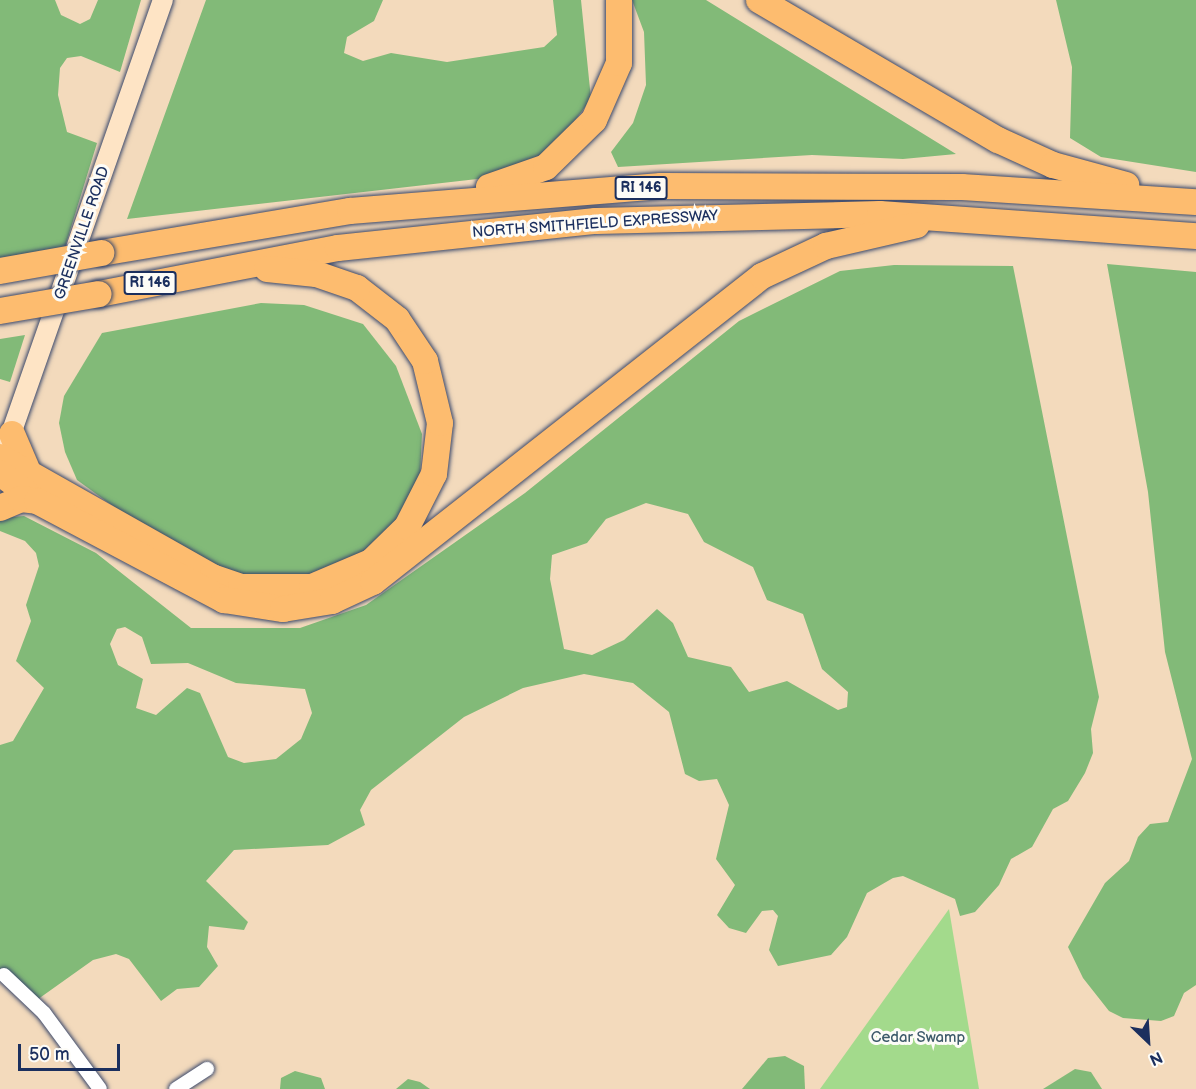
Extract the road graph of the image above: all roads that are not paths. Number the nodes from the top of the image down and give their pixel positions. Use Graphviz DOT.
graph roads {
  1 [pos="151,0"];
  2 [pos="163,0"];
  3 [pos="620,0"];
  4 [pos="759,0"];
  5 [pos="1190,201"];
  6 [pos="412,204"];
  7 [pos="944,219"];
  8 [pos="1196,236"];
  9 [pos="0,271"];
  10 [pos="200,272"];
  11 [pos="0,311"];
  12 [pos="3,452"];
  13 [pos="37,501"];
  14 [pos="0,508"];
  15 [pos="4,975"];
  16 [pos="207,1069"];
  17 [pos="100,1089"];
  18 [pos="176,1089"];
  1 -- 12 [label="main road, GREENVILLE ROAD"];
  2 -- 12 [label="main road, GREENVILLE ROAD"];
  3 -- 6 [label="highway"];
  4 -- 5 [label="highway"];
  5 -- 6 [label="highway, NORTH SMITHFIELD EXPRESSWAY / RI 146"];
  6 -- 9 [label="highway, NORTH SMITHFIELD EXPRESSWAY / RI 146, bridge"];
  7 -- 8 [label="highway, NORTH SMITHFIELD EXPRESSWAY / RI 146"];
  7 -- 10 [label="highway, NORTH SMITHFIELD EXPRESSWAY / RI 146"];
  7 -- 13 [label="highway"];
  10 -- 11 [label="highway, NORTH SMITHFIELD EXPRESSWAY / RI 146, bridge"];
  10 -- 12 [label="highway"];
  12 -- 13 [label="highway"];
  13 -- 14 [label="highway"];
  15 -- 17 [label="street"];
  16 -- 18 [label="street"];
}
